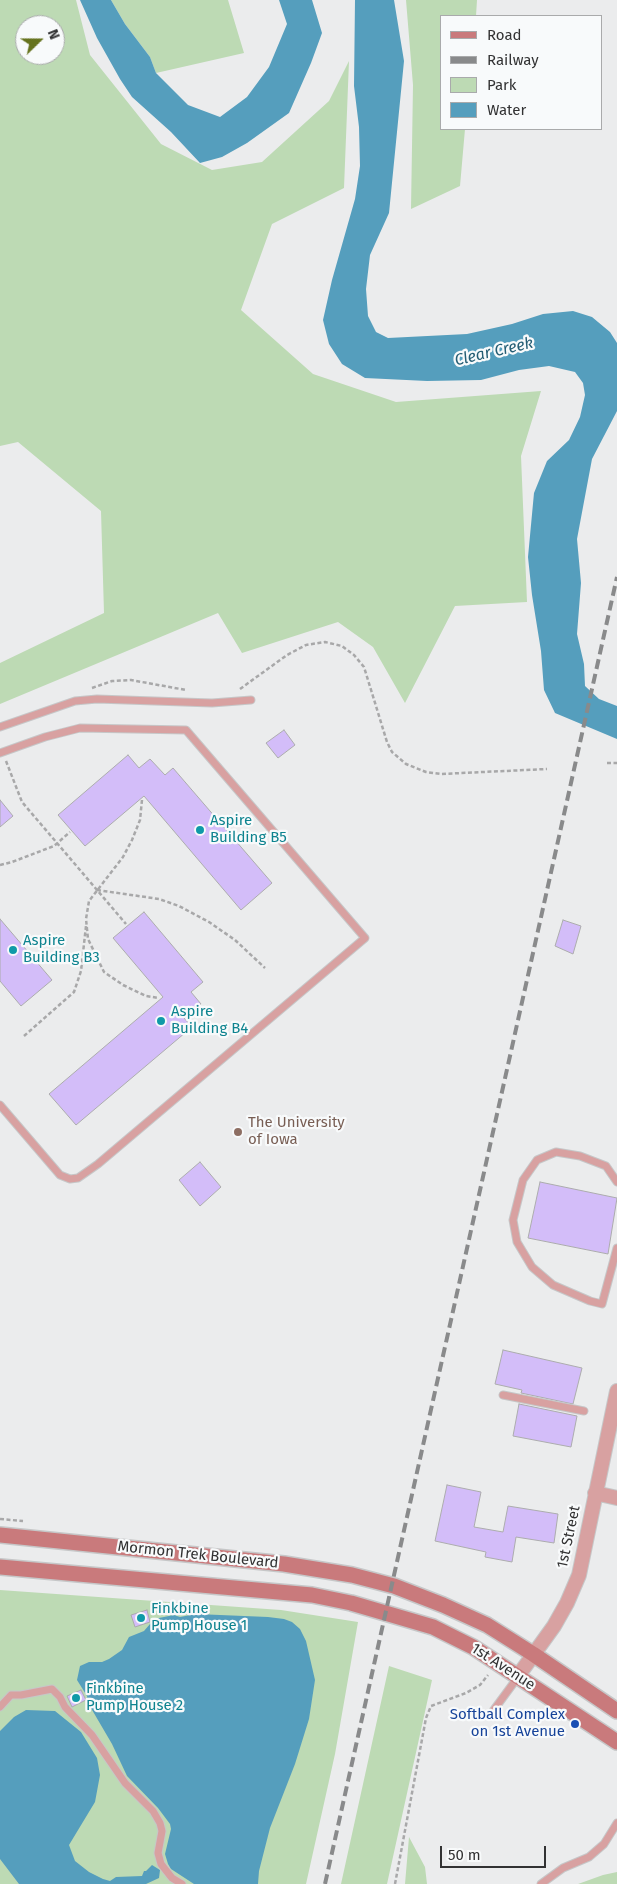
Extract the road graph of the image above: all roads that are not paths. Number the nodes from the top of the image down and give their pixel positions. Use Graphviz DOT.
graph roads {
  1 [pos="251,700"];
  2 [pos="0,727"];
  3 [pos="1,753"];
  4 [pos="0,1105"];
  5 [pos="617,1182"];
  6 [pos="617,1248"];
  7 [pos="617,1391"];
  8 [pos="503,1395"];
  9 [pos="584,1411"];
  10 [pos="595,1493"];
  11 [pos="617,1498"];
  12 [pos="0,1535"];
  13 [pos="0,1566"];
  14 [pos="394,1586"];
  15 [pos="380,1611"];
  16 [pos="534,1654"];
  17 [pos="518,1676"];
  18 [pos="0,1707"];
  19 [pos="493,1711"];
  20 [pos="617,1711"];
  21 [pos="617,1742"];
  22 [pos="617,1823"];
  23 [pos="182,1884"];
  24 [pos="541,1884"];
  1 -- 2 [label="lane"];
  3 -- 4 [label="lane"];
  5 -- 6 [label="lane"];
  7 -- 10 [label="street, 1st Street"];
  8 -- 9 [label="lane"];
  10 -- 11 [label="street"];
  10 -- 16 [label="street, 1st Street"];
  12 -- 14 [label="main road, Mormon Trek Boulevard"];
  13 -- 15 [label="main road, Mormon Trek Boulevard"];
  14 -- 16 [label="main road, 1st Avenue"];
  15 -- 17 [label="main road, 1st Avenue"];
  16 -- 17 [label="street, 1st Street"];
  16 -- 20 [label="main road, 1st Avenue"];
  17 -- 19 [label="lane"];
  17 -- 21 [label="main road, 1st Avenue"];
  18 -- 23 [label="lane"];
  22 -- 24 [label="lane"];
}
